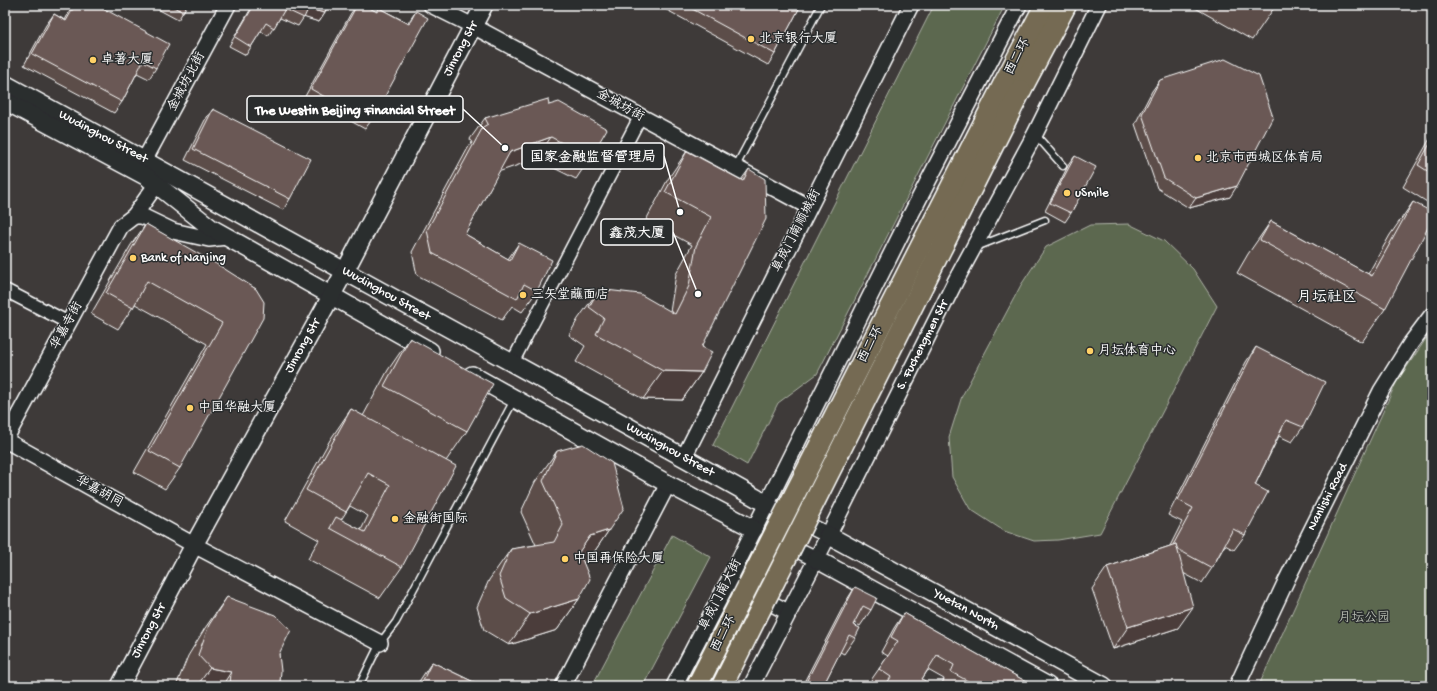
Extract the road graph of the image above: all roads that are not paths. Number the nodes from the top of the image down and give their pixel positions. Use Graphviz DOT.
graph roads {
  1 [pos="228,5"];
  2 [pos="432,5"];
  3 [pos="484,5"];
  4 [pos="821,5"];
  5 [pos="911,5"];
  6 [pos="1019,5"];
  7 [pos="1045,5"];
  8 [pos="1066,5"];
  9 [pos="1099,5"];
  10 [pos="473,26"];
  11 [pos="5,84"];
  12 [pos="5,101"];
  13 [pos="640,117"];
  14 [pos="1035,134"];
  15 [pos="145,159"];
  16 [pos="1063,166"];
  17 [pos="735,168"];
  18 [pos="156,185"];
  19 [pos="809,207"];
  20 [pos="134,216"];
  21 [pos="1045,220"];
  22 [pos="226,237"];
  23 [pos="973,249"];
  24 [pos="544,270"];
  25 [pos="345,271"];
  26 [pos="557,278"];
  27 [pos="5,290"];
  28 [pos="332,296"];
  29 [pos="1432,315"];
  30 [pos="69,323"];
  31 [pos="512,363"];
  32 [pos="514,399"];
  33 [pos="5,440"];
  34 [pos="684,457"];
  35 [pos="668,484"];
  36 [pos="767,504"];
  37 [pos="754,529"];
  38 [pos="828,535"];
  39 [pos="194,545"];
  40 [pos="816,559"];
  41 [pos="728,582"];
  42 [pos="788,612"];
  43 [pos="380,643"];
  44 [pos="120,686"];
  45 [pos="359,686"];
  46 [pos="563,686"];
  47 [pos="674,686"];
  48 [pos="697,686"];
  49 [pos="722,686"];
  50 [pos="751,686"];
  51 [pos="1048,686"];
  52 [pos="1104,686"];
  53 [pos="1237,686"];
  1 -- 15 [label="street, 金城坊北街"];
  2 -- 10 [label="street, 金城坊街"];
  3 -- 10 [label="main road, Jinrong Str"];
  4 -- 17 [label="lane"];
  5 -- 19 [label="street, 阜成门南顺城街"];
  6 -- 36 [label="street"];
  7 -- 48 [label="highway, 西二环, bridge"];
  8 -- 49 [label="highway, 西二环, bridge"];
  9 -- 14 [label="street, S. Fuchengmen Str"];
  10 -- 13 [label="street, 金城坊街"];
  10 -- 25 [label="main road, Jinrong Str"];
  11 -- 15 [label="main road, Wudinghou Street"];
  12 -- 18 [label="main road, Wudinghou Street"];
  13 -- 17 [label="street, 金城坊街"];
  13 -- 26 [label="street"];
  14 -- 16 [label="lane"];
  14 -- 23 [label="street, S. Fuchengmen Str"];
  15 -- 25 [label="main road, Wudinghou Street"];
  17 -- 19 [label="street, 金城坊街"];
  18 -- 20 [label="street, 华嘉寺街"];
  18 -- 22 [label="main road, Wudinghou Street"];
  19 -- 34 [label="street, 阜成门南顺城街"];
  20 -- 22 [label="street"];
  20 -- 30 [label="street, 华嘉寺街"];
  21 -- 23 [label="lane"];
  22 -- 28 [label="main road, Wudinghou Street"];
  23 -- 38 [label="street, S. Fuchengmen Str"];
  24 -- 26 [label="street"];
  25 -- 28 [label="main road, Jinrong Str"];
  25 -- 31 [label="main road, Wudinghou Street"];
  26 -- 31 [label="street"];
  27 -- 30 [label="street"];
  28 -- 32 [label="main road, Wudinghou Street"];
  28 -- 39 [label="main road, Jinrong Str"];
  29 -- 53 [label="street, Nanlishi Road"];
  30 -- 33 [label="street, 华嘉寺街"];
  31 -- 34 [label="main road, Wudinghou Street"];
  32 -- 35 [label="main road, Wudinghou Street"];
  32 -- 43 [label="lane"];
  33 -- 39 [label="street, 华嘉胡同"];
  34 -- 36 [label="main road, Wudinghou Street"];
  35 -- 37 [label="main road, Wudinghou Street"];
  35 -- 46 [label="street"];
  36 -- 37 [label="street, 阜成门南大街"];
  36 -- 38 [label="street"];
  37 -- 40 [label="street"];
  37 -- 41 [label="street, 阜成门南大街"];
  38 -- 40 [label="street, S. Fuchengmen Str"];
  38 -- 52 [label="main road, Yuetan North"];
  39 -- 43 [label="street, 华嘉胡同"];
  39 -- 44 [label="main road, Jinrong Str"];
  40 -- 42 [label="street, S. Fuchengmen Str"];
  40 -- 51 [label="main road, Yuetan North"];
  41 -- 42 [label="street"];
  41 -- 47 [label="street, 阜成门南大街"];
  42 -- 50 [label="street, S. Fuchengmen Str"];
  43 -- 45 [label="lane"];
}
